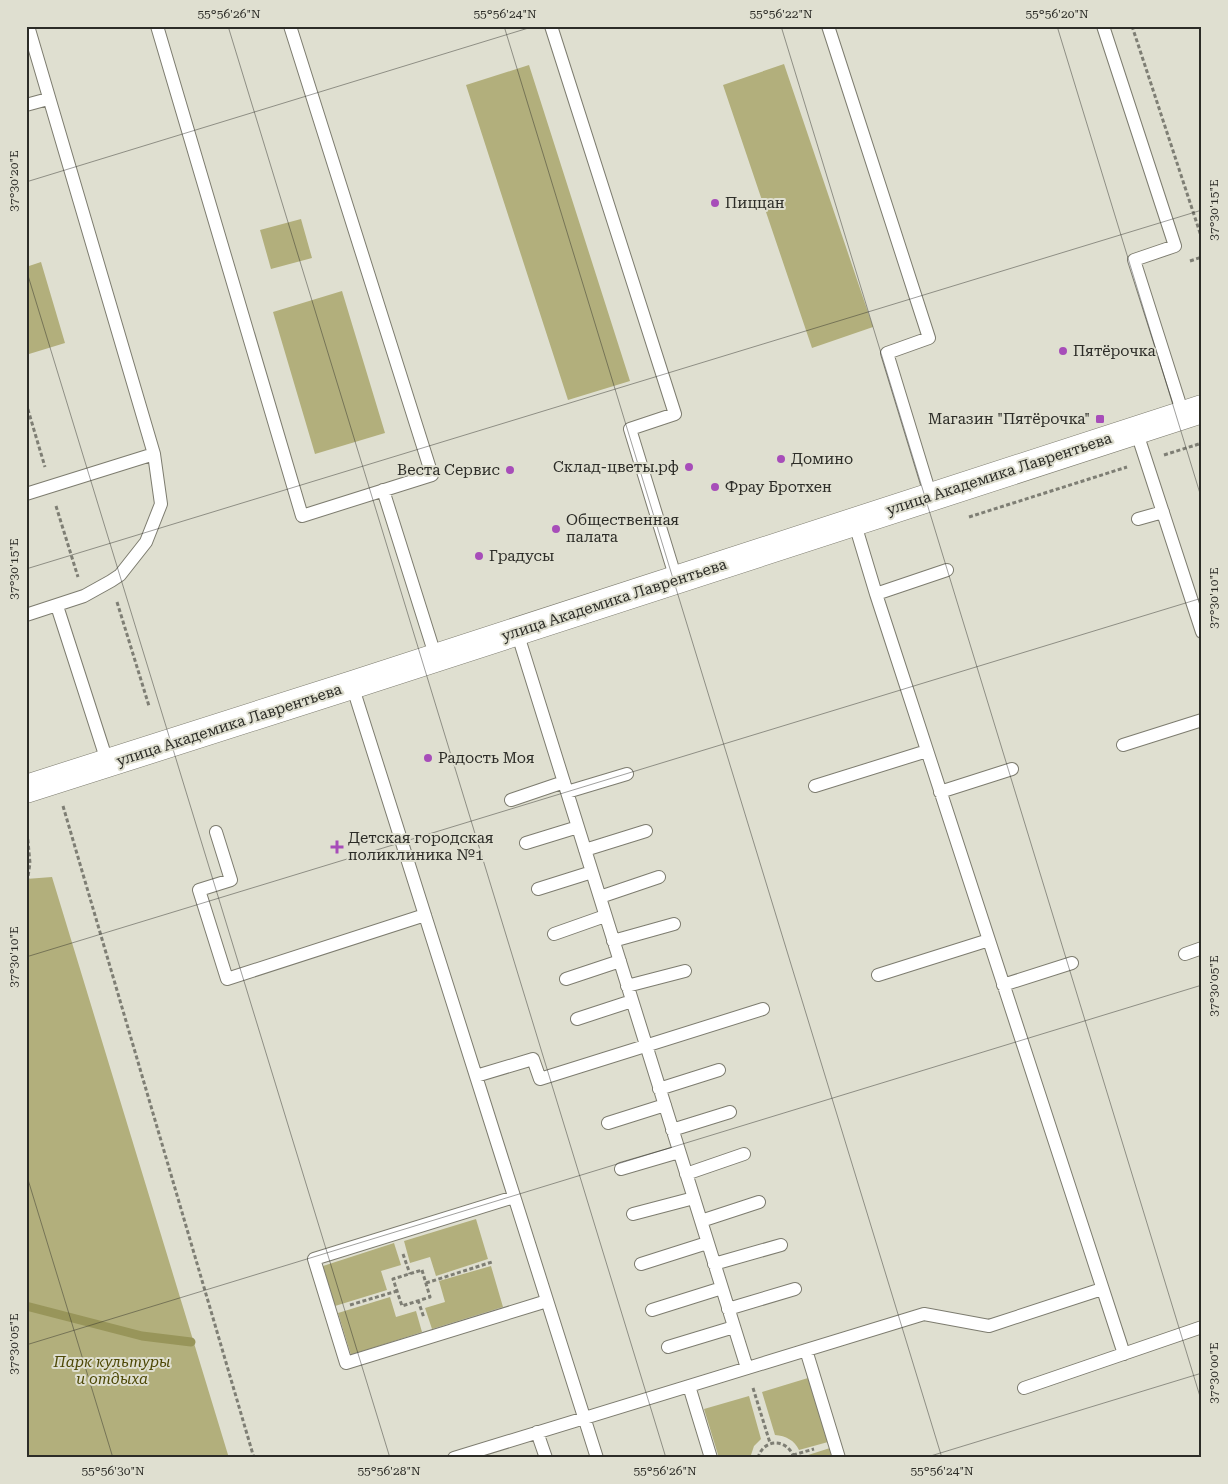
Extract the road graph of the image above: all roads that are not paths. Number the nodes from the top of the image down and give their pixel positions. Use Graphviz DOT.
graph roads {
  1 [pos="28,26"];
  2 [pos="157,26"];
  3 [pos="290,26"];
  4 [pos="551,26"];
  5 [pos="828,26"];
  6 [pos="1103,26"];
  7 [pos="48,99"];
  8 [pos="26,106"];
  9 [pos="1193,411"];
  10 [pos="1136,430"];
  11 [pos="154,454"];
  12 [pos="383,490"];
  13 [pos="26,494"];
  14 [pos="931,496"];
  15 [pos="1163,512"];
  16 [pos="1138,519"];
  17 [pos="854,522"];
  18 [pos="947,570"];
  19 [pos="676,579"];
  20 [pos="876,594"];
  21 [pos="57,606"];
  22 [pos="26,615"];
  23 [pos="517,632"];
  24 [pos="1202,632"];
  25 [pos="436,658"];
  26 [pos="352,685"];
  27 [pos="1202,720"];
  28 [pos="1123,745"];
  29 [pos="927,751"];
  30 [pos="108,764"];
  31 [pos="1012,769"];
  32 [pos="627,774"];
  33 [pos="816,786"];
  34 [pos="566,787"];
  35 [pos="26,789"];
  36 [pos="940,792"];
  37 [pos="511,800"];
  38 [pos="578,827"];
  39 [pos="646,831"];
  40 [pos="216,832"];
  41 [pos="526,842"];
  42 [pos="585,850"];
  43 [pos="592,872"];
  44 [pos="659,877"];
  45 [pos="538,889"];
  46 [pos="600,897"];
  47 [pos="425,915"];
  48 [pos="606,916"];
  49 [pos="674,924"];
  50 [pos="554,934"];
  51 [pos="989,940"];
  52 [pos="613,941"];
  53 [pos="1202,948"];
  54 [pos="1185,954"];
  55 [pos="620,961"];
  56 [pos="1072,963"];
  57 [pos="685,971"];
  58 [pos="878,975"];
  59 [pos="566,979"];
  60 [pos="1003,985"];
  61 [pos="627,986"];
  62 [pos="632,1001"];
  63 [pos="763,1010"];
  64 [pos="577,1019"];
  65 [pos="646,1046"];
  66 [pos="719,1070"];
  67 [pos="476,1076"];
  68 [pos="659,1088"];
  69 [pos="665,1105"];
  70 [pos="730,1112"];
  71 [pos="608,1124"];
  72 [pos="672,1130"];
  73 [pos="679,1152"];
  74 [pos="744,1154"];
  75 [pos="621,1170"];
  76 [pos="686,1174"];
  77 [pos="514,1197"];
  78 [pos="694,1198"];
  79 [pos="760,1202"];
  80 [pos="634,1214"];
  81 [pos="700,1221"];
  82 [pos="707,1243"];
  83 [pos="781,1245"];
  84 [pos="641,1264"];
  85 [pos="714,1264"];
  86 [pos="722,1288"];
  87 [pos="1102,1289"];
  88 [pos="795,1290"];
  89 [pos="547,1301"];
  90 [pos="728,1309"];
  91 [pos="652,1310"];
  92 [pos="734,1327"];
  93 [pos="1202,1327"];
  94 [pos="668,1347"];
  95 [pos="806,1350"];
  96 [pos="1124,1354"];
  97 [pos="747,1368"];
  98 [pos="689,1386"];
  99 [pos="1024,1388"];
  100 [pos="584,1418"];
  101 [pos="538,1432"];
  102 [pos="494,1452"];
  103 [pos="454,1458"];
  104 [pos="546,1458"];
  105 [pos="597,1458"];
  106 [pos="711,1458"];
  107 [pos="838,1458"];
  1 -- 7 [label="lane"];
  2 -- 12 [label="lane"];
  3 -- 12 [label="lane"];
  4 -- 19 [label="lane"];
  5 -- 14 [label="lane"];
  6 -- 9 [label="lane"];
  7 -- 8 [label="lane"];
  7 -- 11 [label="lane"];
  9 -- 10 [label="street, улица Академика Лаврентьева"];
  10 -- 14 [label="street, улица Академика Лаврентьева"];
  10 -- 15 [label="lane"];
  11 -- 13 [label="lane"];
  11 -- 21 [label="lane"];
  12 -- 25 [label="lane"];
  14 -- 17 [label="street, улица Академика Лаврентьева"];
  15 -- 16 [label="lane"];
  15 -- 24 [label="lane"];
  17 -- 19 [label="street, улица Академика Лаврентьева"];
  17 -- 20 [label="lane"];
  18 -- 20 [label="lane"];
  19 -- 23 [label="street, улица Академика Лаврентьева"];
  20 -- 29 [label="lane"];
  21 -- 22 [label="lane"];
  21 -- 30 [label="lane"];
  23 -- 25 [label="street, улица Академика Лаврентьева"];
  23 -- 34 [label="lane"];
  25 -- 26 [label="street, улица Академика Лаврентьева"];
  26 -- 30 [label="street, улица Академика Лаврентьева"];
  26 -- 47 [label="lane"];
  27 -- 28 [label="lane"];
  29 -- 33 [label="lane"];
  29 -- 36 [label="lane"];
  30 -- 35 [label="street, улица Академика Лаврентьева"];
  31 -- 36 [label="lane"];
  32 -- 34 [label="lane"];
  34 -- 37 [label="lane"];
  34 -- 38 [label="lane"];
  36 -- 51 [label="lane"];
  38 -- 41 [label="lane"];
  38 -- 42 [label="lane"];
  39 -- 42 [label="lane"];
  40 -- 47 [label="lane"];
  42 -- 43 [label="lane"];
  43 -- 45 [label="lane"];
  43 -- 46 [label="lane"];
  44 -- 46 [label="lane"];
  46 -- 48 [label="lane"];
  47 -- 67 [label="lane"];
  48 -- 50 [label="lane"];
  48 -- 52 [label="lane"];
  49 -- 52 [label="lane"];
  51 -- 58 [label="lane"];
  51 -- 60 [label="lane"];
  52 -- 55 [label="lane"];
  53 -- 54 [label="lane"];
  55 -- 59 [label="lane"];
  55 -- 61 [label="lane"];
  56 -- 60 [label="lane"];
  57 -- 61 [label="lane"];
  60 -- 87 [label="lane"];
  61 -- 62 [label="lane"];
  62 -- 64 [label="lane"];
  62 -- 65 [label="lane"];
  63 -- 65 [label="lane"];
  65 -- 67 [label="lane"];
  65 -- 68 [label="lane"];
  66 -- 68 [label="lane"];
  67 -- 77 [label="lane"];
  68 -- 69 [label="lane"];
  69 -- 71 [label="lane"];
  69 -- 72 [label="lane"];
  70 -- 72 [label="lane"];
  72 -- 73 [label="lane"];
  73 -- 75 [label="lane"];
  73 -- 76 [label="lane"];
  74 -- 76 [label="lane"];
  76 -- 78 [label="lane"];
  77 -- 89 [label="lane"];
  77 -- 89 [label="lane"];
  78 -- 80 [label="lane"];
  78 -- 81 [label="lane"];
  79 -- 81 [label="lane"];
  81 -- 82 [label="lane"];
  82 -- 84 [label="lane"];
  82 -- 85 [label="lane"];
  83 -- 85 [label="lane"];
  85 -- 86 [label="lane"];
  86 -- 90 [label="lane"];
  86 -- 91 [label="lane"];
  87 -- 95 [label="lane"];
  87 -- 96 [label="lane"];
  88 -- 90 [label="lane"];
  89 -- 100 [label="lane"];
  90 -- 92 [label="lane"];
  92 -- 94 [label="lane"];
  92 -- 97 [label="lane"];
  93 -- 96 [label="lane"];
  95 -- 97 [label="lane"];
  95 -- 107 [label="lane"];
  96 -- 99 [label="lane"];
  97 -- 98 [label="lane"];
  98 -- 100 [label="lane"];
  98 -- 106 [label="lane"];
  100 -- 101 [label="lane"];
  100 -- 105 [label="lane"];
  101 -- 102 [label="lane"];
  101 -- 104 [label="lane"];
  102 -- 103 [label="lane"];
}
